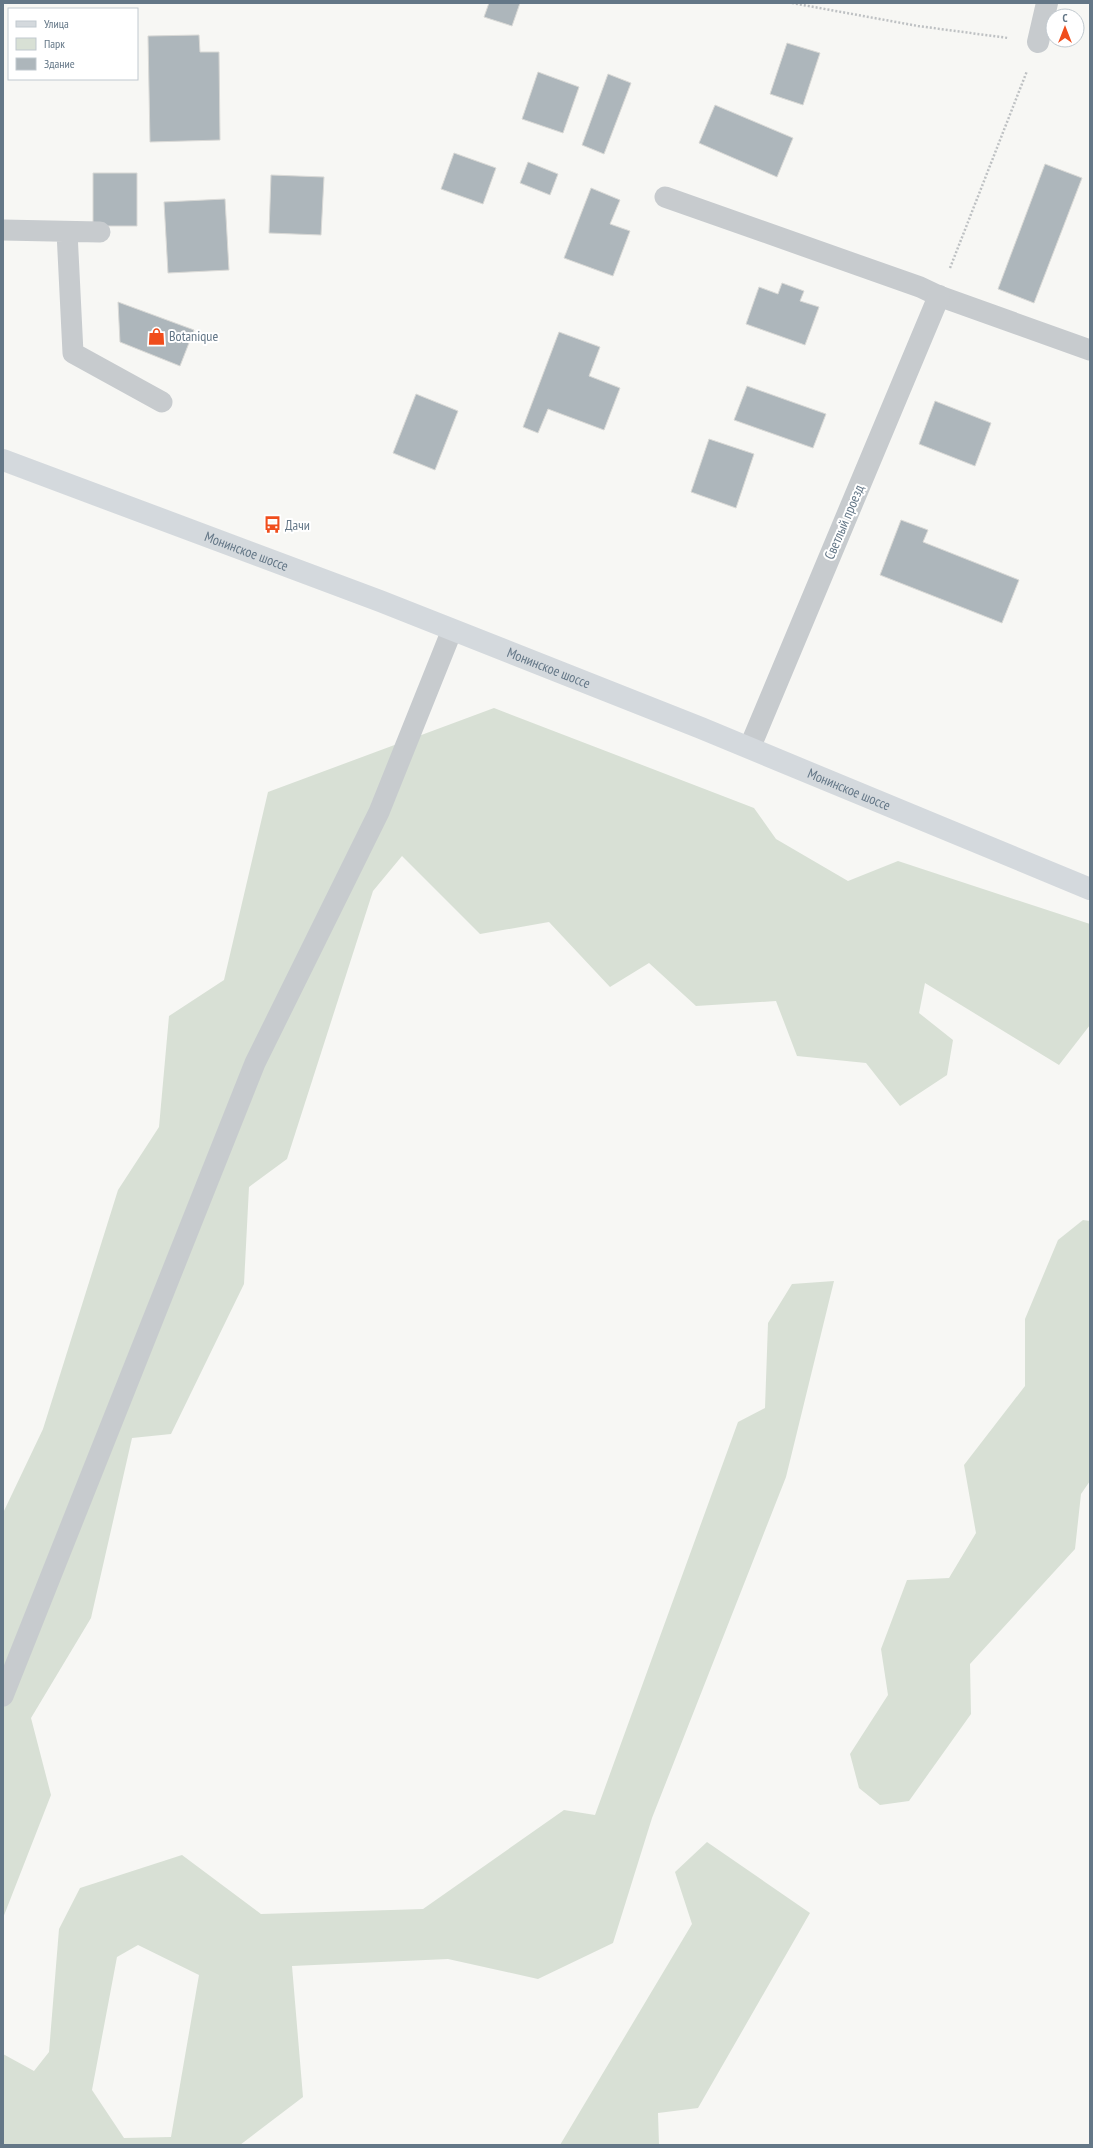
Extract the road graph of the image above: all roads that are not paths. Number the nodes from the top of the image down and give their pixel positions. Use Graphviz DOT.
graph roads {
  1 [pos="1047,3"];
  2 [pos="1038,42"];
  3 [pos="665,197"];
  4 [pos="3,230"];
  5 [pos="67,232"];
  6 [pos="100,232"];
  7 [pos="939,296"];
  8 [pos="1090,350"];
  9 [pos="162,402"];
  10 [pos="3,460"];
  11 [pos="452,630"];
  12 [pos="750,748"];
  13 [pos="1090,890"];
  14 [pos="3,1696"];
  1 -- 2 [label="street"];
  3 -- 7 [label="lane"];
  4 -- 5 [label="lane"];
  5 -- 6 [label="lane"];
  5 -- 9 [label="lane"];
  7 -- 8 [label="lane"];
  7 -- 12 [label="street, Светлый проезд"];
  10 -- 11 [label="main road, Монинское шоссе"];
  11 -- 12 [label="main road, Монинское шоссе"];
  11 -- 14 [label="lane"];
  12 -- 13 [label="main road, Монинское шоссе"];
}
